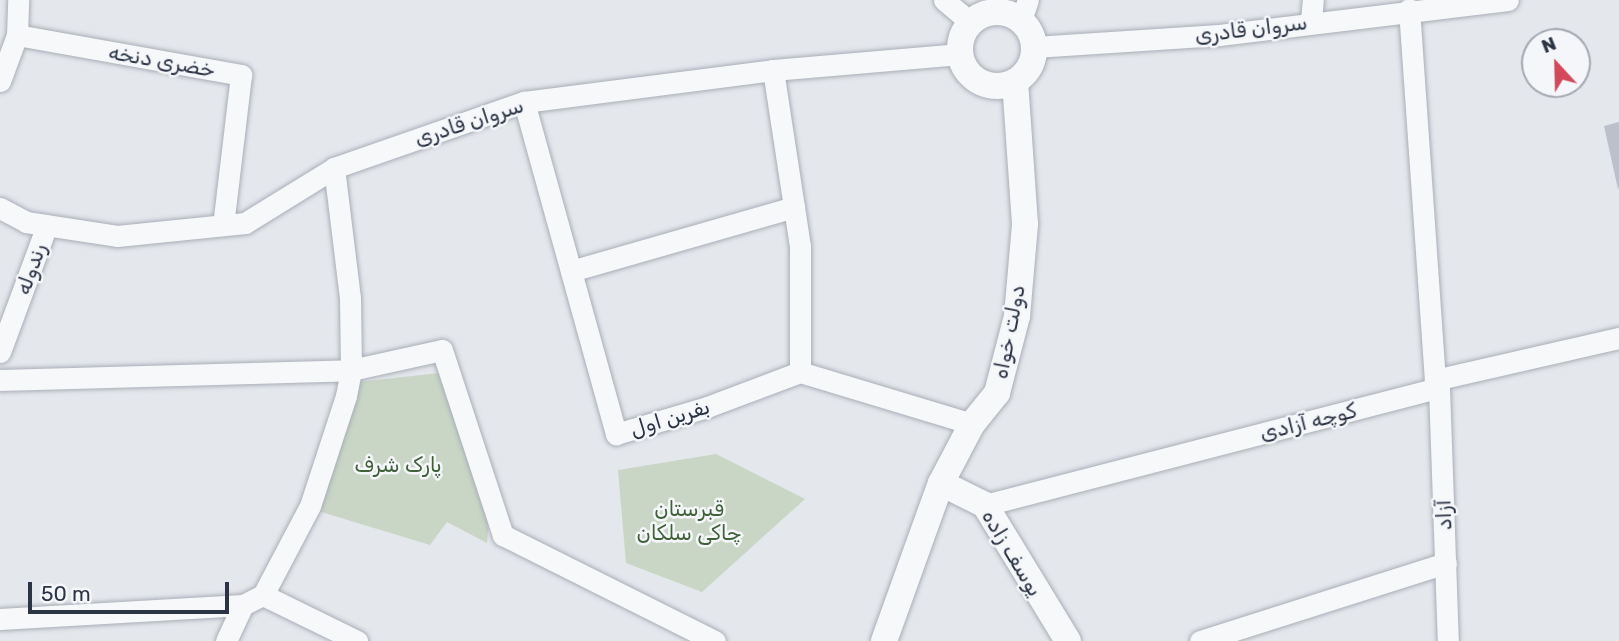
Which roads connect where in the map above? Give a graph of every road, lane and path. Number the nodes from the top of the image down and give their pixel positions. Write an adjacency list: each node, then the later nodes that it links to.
1 (18, 0): 9 (street)
2 (944, 0): 8 (street)
3 (1312, 0): 7 (street)
4 (1508, 0): 5 (street, سروان قادری)
5 (1409, 9): 7 (street, سروان قادری); 27 (street, آزاد)
6 (1024, 10): 8 (street); 10 (street)
7 (1311, 22): 10 (street, سروان قادری)
8 (971, 23): 11 (street)
9 (17, 35): 13 (street); 20 (street, خضری دنخه)
10 (1034, 47): 14 (street)
11 (960, 54): 12 (street, سروان قادری); 14 (street)
12 (773, 70): 15 (street, سروان قادری); 17 (street)
13 (0, 81)
14 (1015, 82): 28 (street, دولت خواه)
15 (524, 102): 16 (street, سروان قادری); 21 (street, بفرین اول)
16 (334, 168): 20 (street, سروان قادری); 24 (street)
17 (794, 207): 21 (street); 25 (street)
18 (0, 208): 19 (street, سروان قادری)
19 (47, 225): 20 (street, سروان قادری); 23 (street, رندوله)
20 (223, 225)
21 (571, 271): 25 (street, بفرین اول)
22 (1619, 338): 27 (street, کوچه آزادی)
23 (0, 352)
24 (351, 370): 26 (street); 32 (street); 37 (street)
25 (800, 372): 28 (street)
26 (0, 380)
27 (1437, 384): 30 (street, کوچه آزادی); 31 (street, آزاد)
28 (972, 424): 29 (street, دولت خواه)
29 (941, 484): 30 (street, یوسف زاده); 38 (street, دولت خواه)
30 (985, 505): 39 (street, یوسف زاده)
31 (1446, 563): 40 (street); 41 (street, آزاد)
32 (263, 595): 33 (street); 36 (street)
33 (243, 604): 34 (street); 35 (street)
34 (0, 619)
35 (226, 641)
36 (357, 641)
37 (715, 641)
38 (884, 641)
39 (1068, 641)
40 (1199, 641)
41 (1448, 641)

